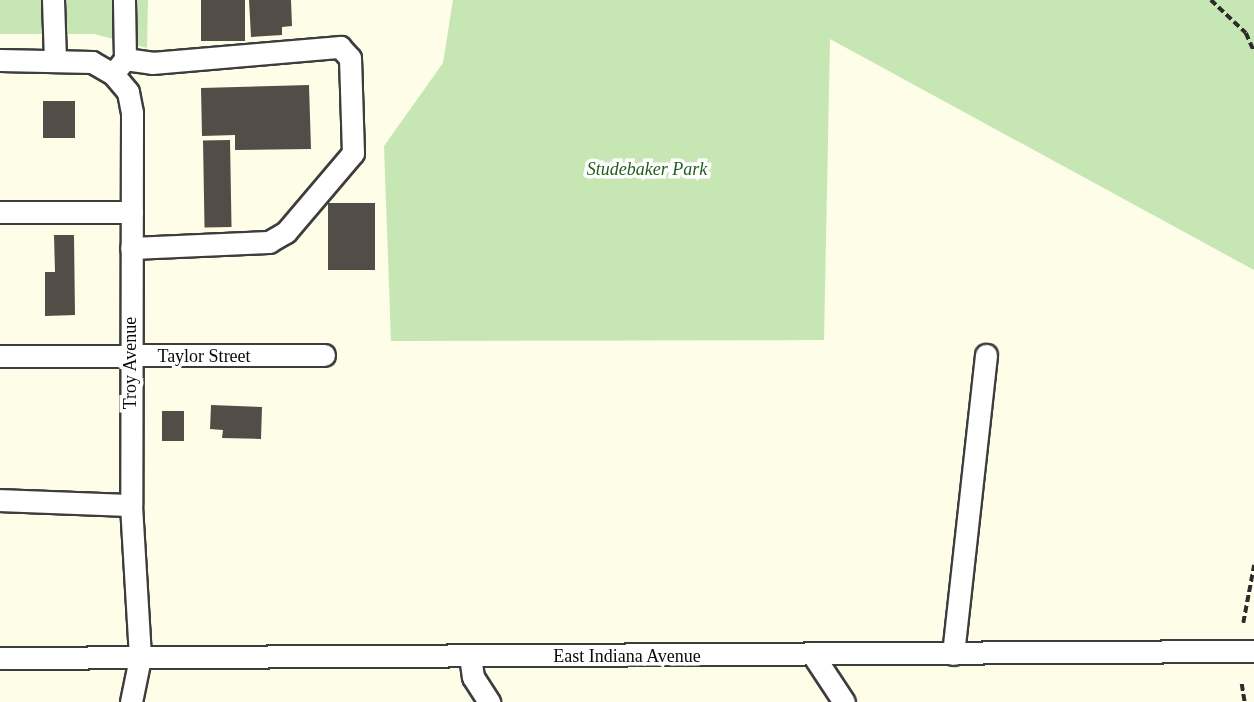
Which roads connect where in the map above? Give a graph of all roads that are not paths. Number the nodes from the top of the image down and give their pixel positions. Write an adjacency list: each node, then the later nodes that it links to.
1 (53, 0): 4 (street)
2 (124, 0): 5 (street)
3 (0, 60): 4 (street)
4 (55, 60): 5 (street)
5 (119, 66): 7 (street, Troy Avenue); 8 (street)
6 (0, 212): 7 (street)
7 (132, 212): 8 (street, Troy Avenue)
8 (131, 248): 12 (street, Troy Avenue)
9 (324, 355): 12 (street, Taylor Street)
10 (986, 355): 16 (street)
11 (0, 356): 12 (street, Taylor Street)
12 (129, 356): 14 (street, Troy Avenue)
13 (0, 500): 14 (street)
14 (131, 505): 20 (street, Troy Avenue)
15 (1253, 651): 16 (street, East Indiana Avenue)
16 (953, 654): 17 (street, East Indiana Avenue)
17 (813, 655): 18 (street, East Indiana Avenue); 23 (street)
18 (470, 656): 20 (street, East Indiana Avenue); 22 (street)
19 (0, 658): 20 (street, East Indiana Avenue)
20 (140, 658): 21 (street, Troy Avenue)
21 (131, 702)
22 (489, 702)
23 (844, 702)

